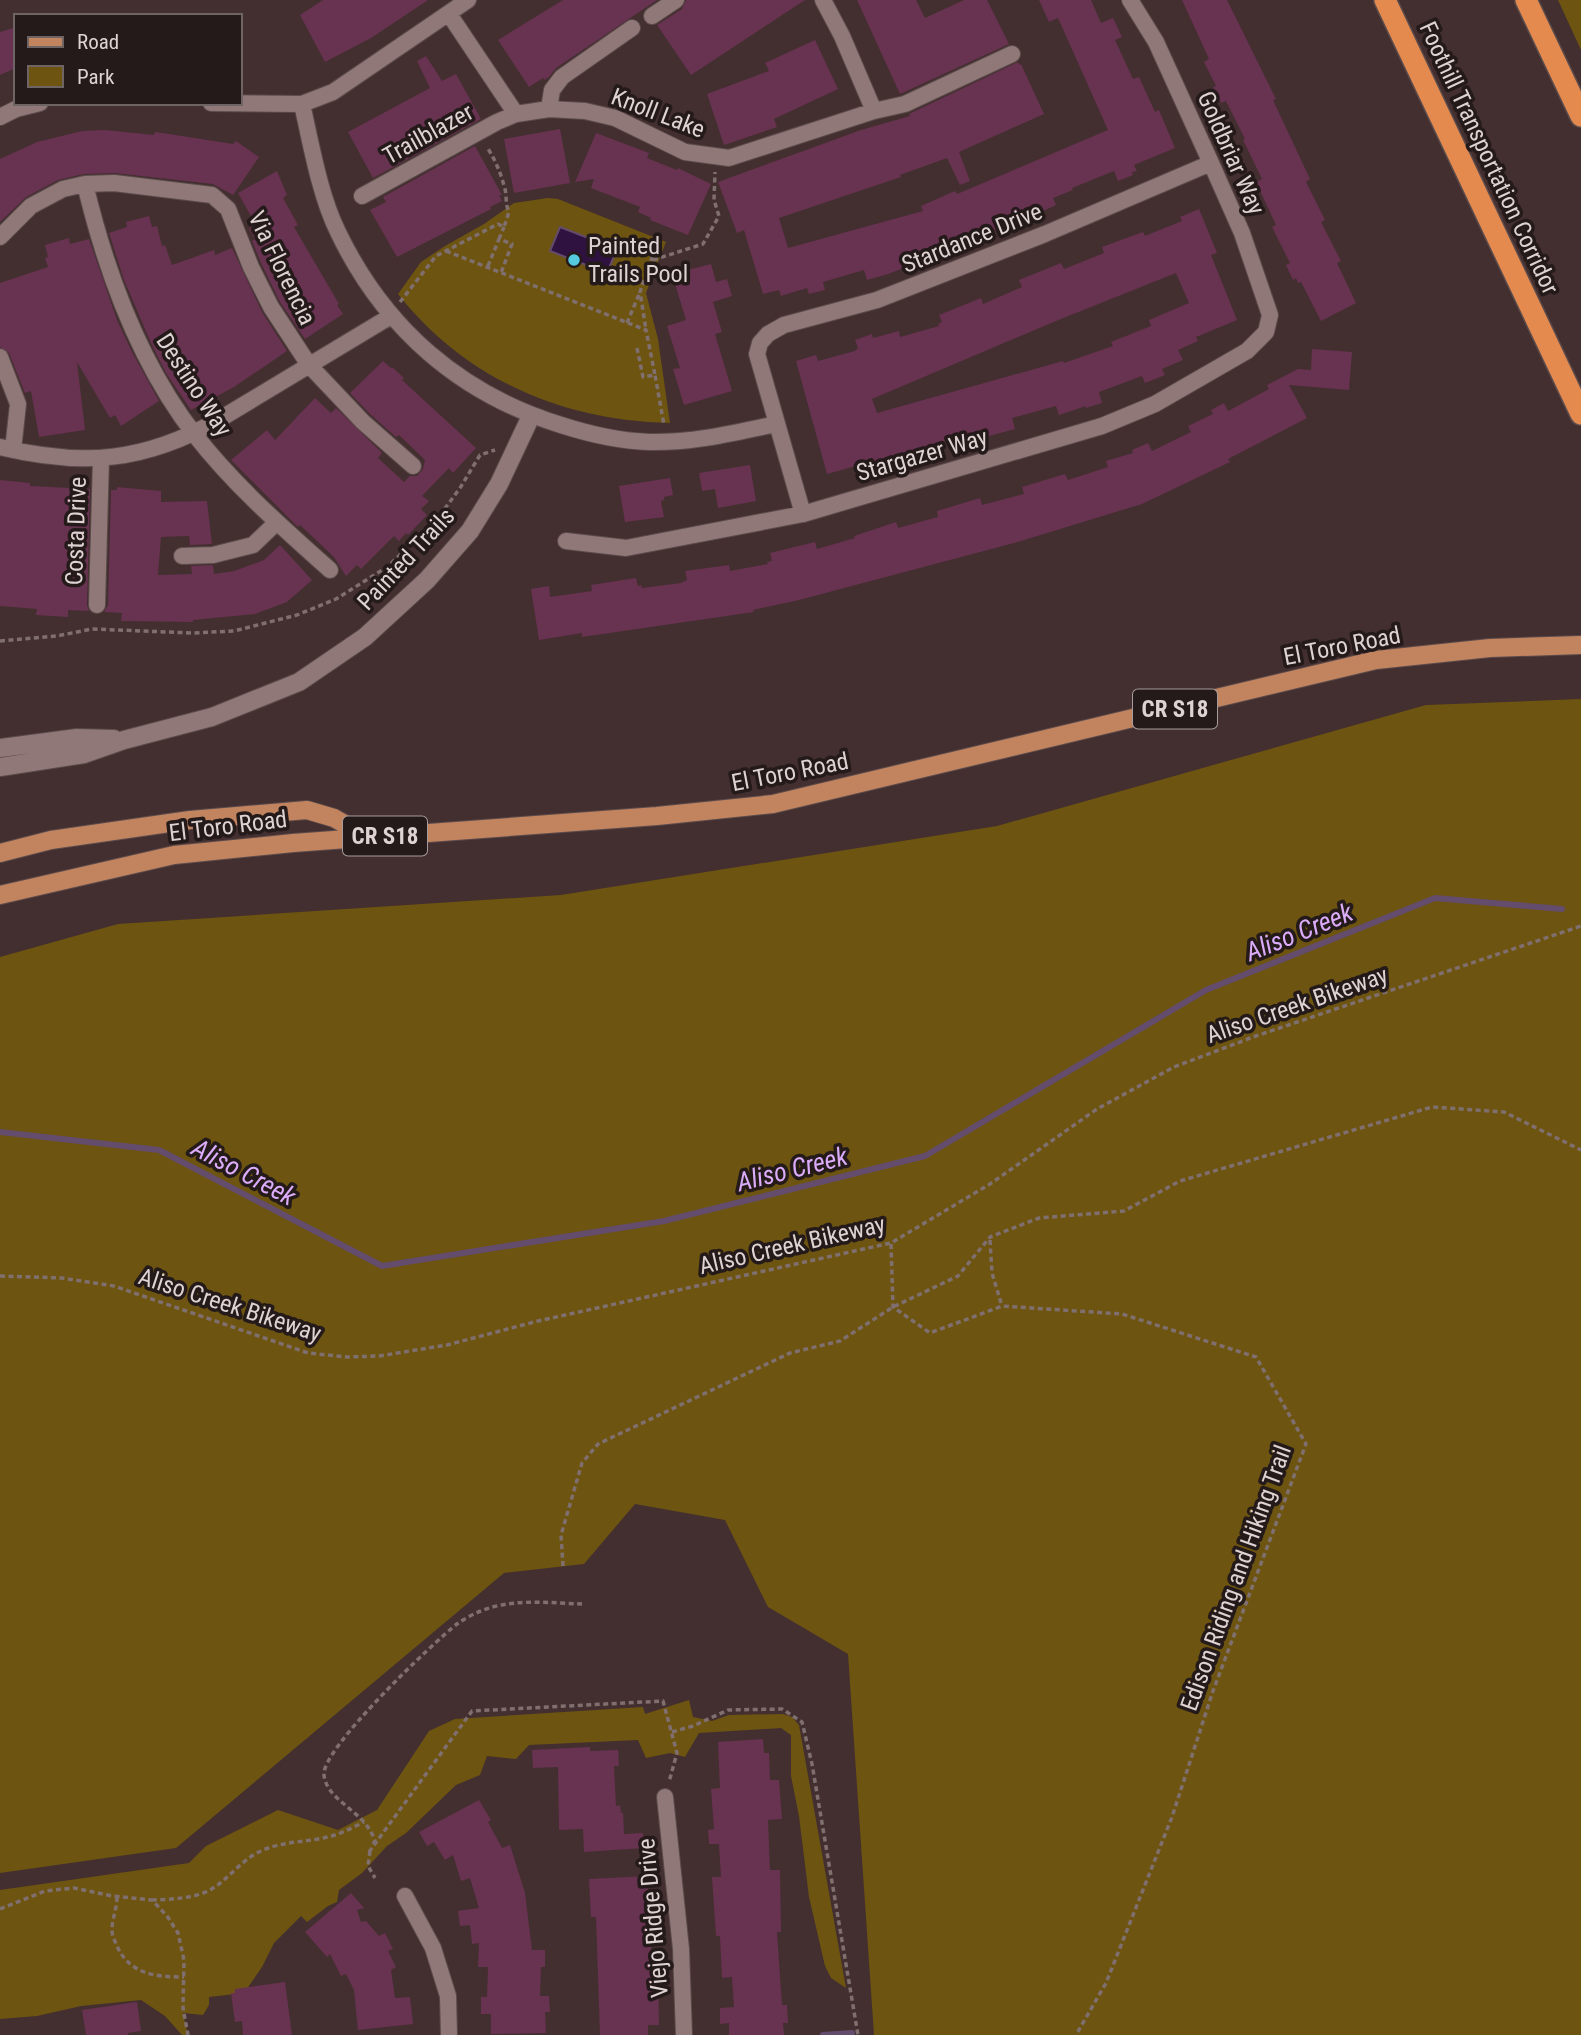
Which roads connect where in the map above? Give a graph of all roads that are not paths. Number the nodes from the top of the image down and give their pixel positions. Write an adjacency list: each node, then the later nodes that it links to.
1 (468, 0): 7 (street)
2 (676, 0): 8 (street)
3 (823, 0): 15 (street)
4 (1130, 0): 19 (street, Goldbriar Way)
5 (1385, 0): 27 (highway, Foothill Transportation Corridor)
6 (1526, 0): 18 (highway)
7 (449, 14): 12 (street); 16 (street)
8 (652, 16)
9 (632, 29): 14 (street)
10 (1012, 54): 15 (street, Knoll Lake)
11 (242, 103): 12 (street)
12 (302, 104): 23 (street)
13 (30, 105): 17 (street)
14 (549, 108): 15 (street, Knoll Lake); 16 (street, Knoll Lake)
15 (874, 111)
16 (516, 114): 21 (street, Trailblazer)
17 (0, 117)
18 (1581, 117)
19 (1212, 163): 24 (street, Goldbriar Way); 29 (street, Stardance Drive)
20 (85, 184): 22 (street, Via Florencia); 26 (street, Via Florencia); 30 (street, Destino Way)
21 (362, 196)
22 (0, 237)
23 (391, 315): 26 (street); 28 (street)
24 (1266, 332): 34 (street, Stargazer Way)
25 (0, 357): 31 (street)
26 (309, 365): 30 (street); 33 (street, Via Florencia)
27 (1581, 414)
28 (531, 416): 29 (street); 41 (street, Painted Trails)
29 (776, 424): 34 (street)
30 (194, 434): 32 (street); 35 (street, Destino Way)
31 (7, 449): 32 (street)
32 (101, 458): 39 (street, Costa Drive)
33 (414, 466)
34 (803, 513): 36 (street, Stargazer Way)
35 (277, 522): 37 (street); 38 (street, Destino Way)
36 (566, 541)
37 (182, 556)
38 (330, 570)
39 (97, 606)
40 (1581, 645): 44 (main road, El Toro Road / CR S18)
41 (124, 740): 42 (street, Painted Trails); 43 (street, Painted Trails)
42 (0, 748)
43 (0, 767)
44 (367, 837): 45 (main road); 46 (main road, El Toro Road / CR S18)
45 (0, 853)
46 (0, 895)
47 (665, 1797): 50 (street, Viejo Ridge Drive)
48 (405, 1896): 49 (street)
49 (449, 2035)
50 (684, 2035)

